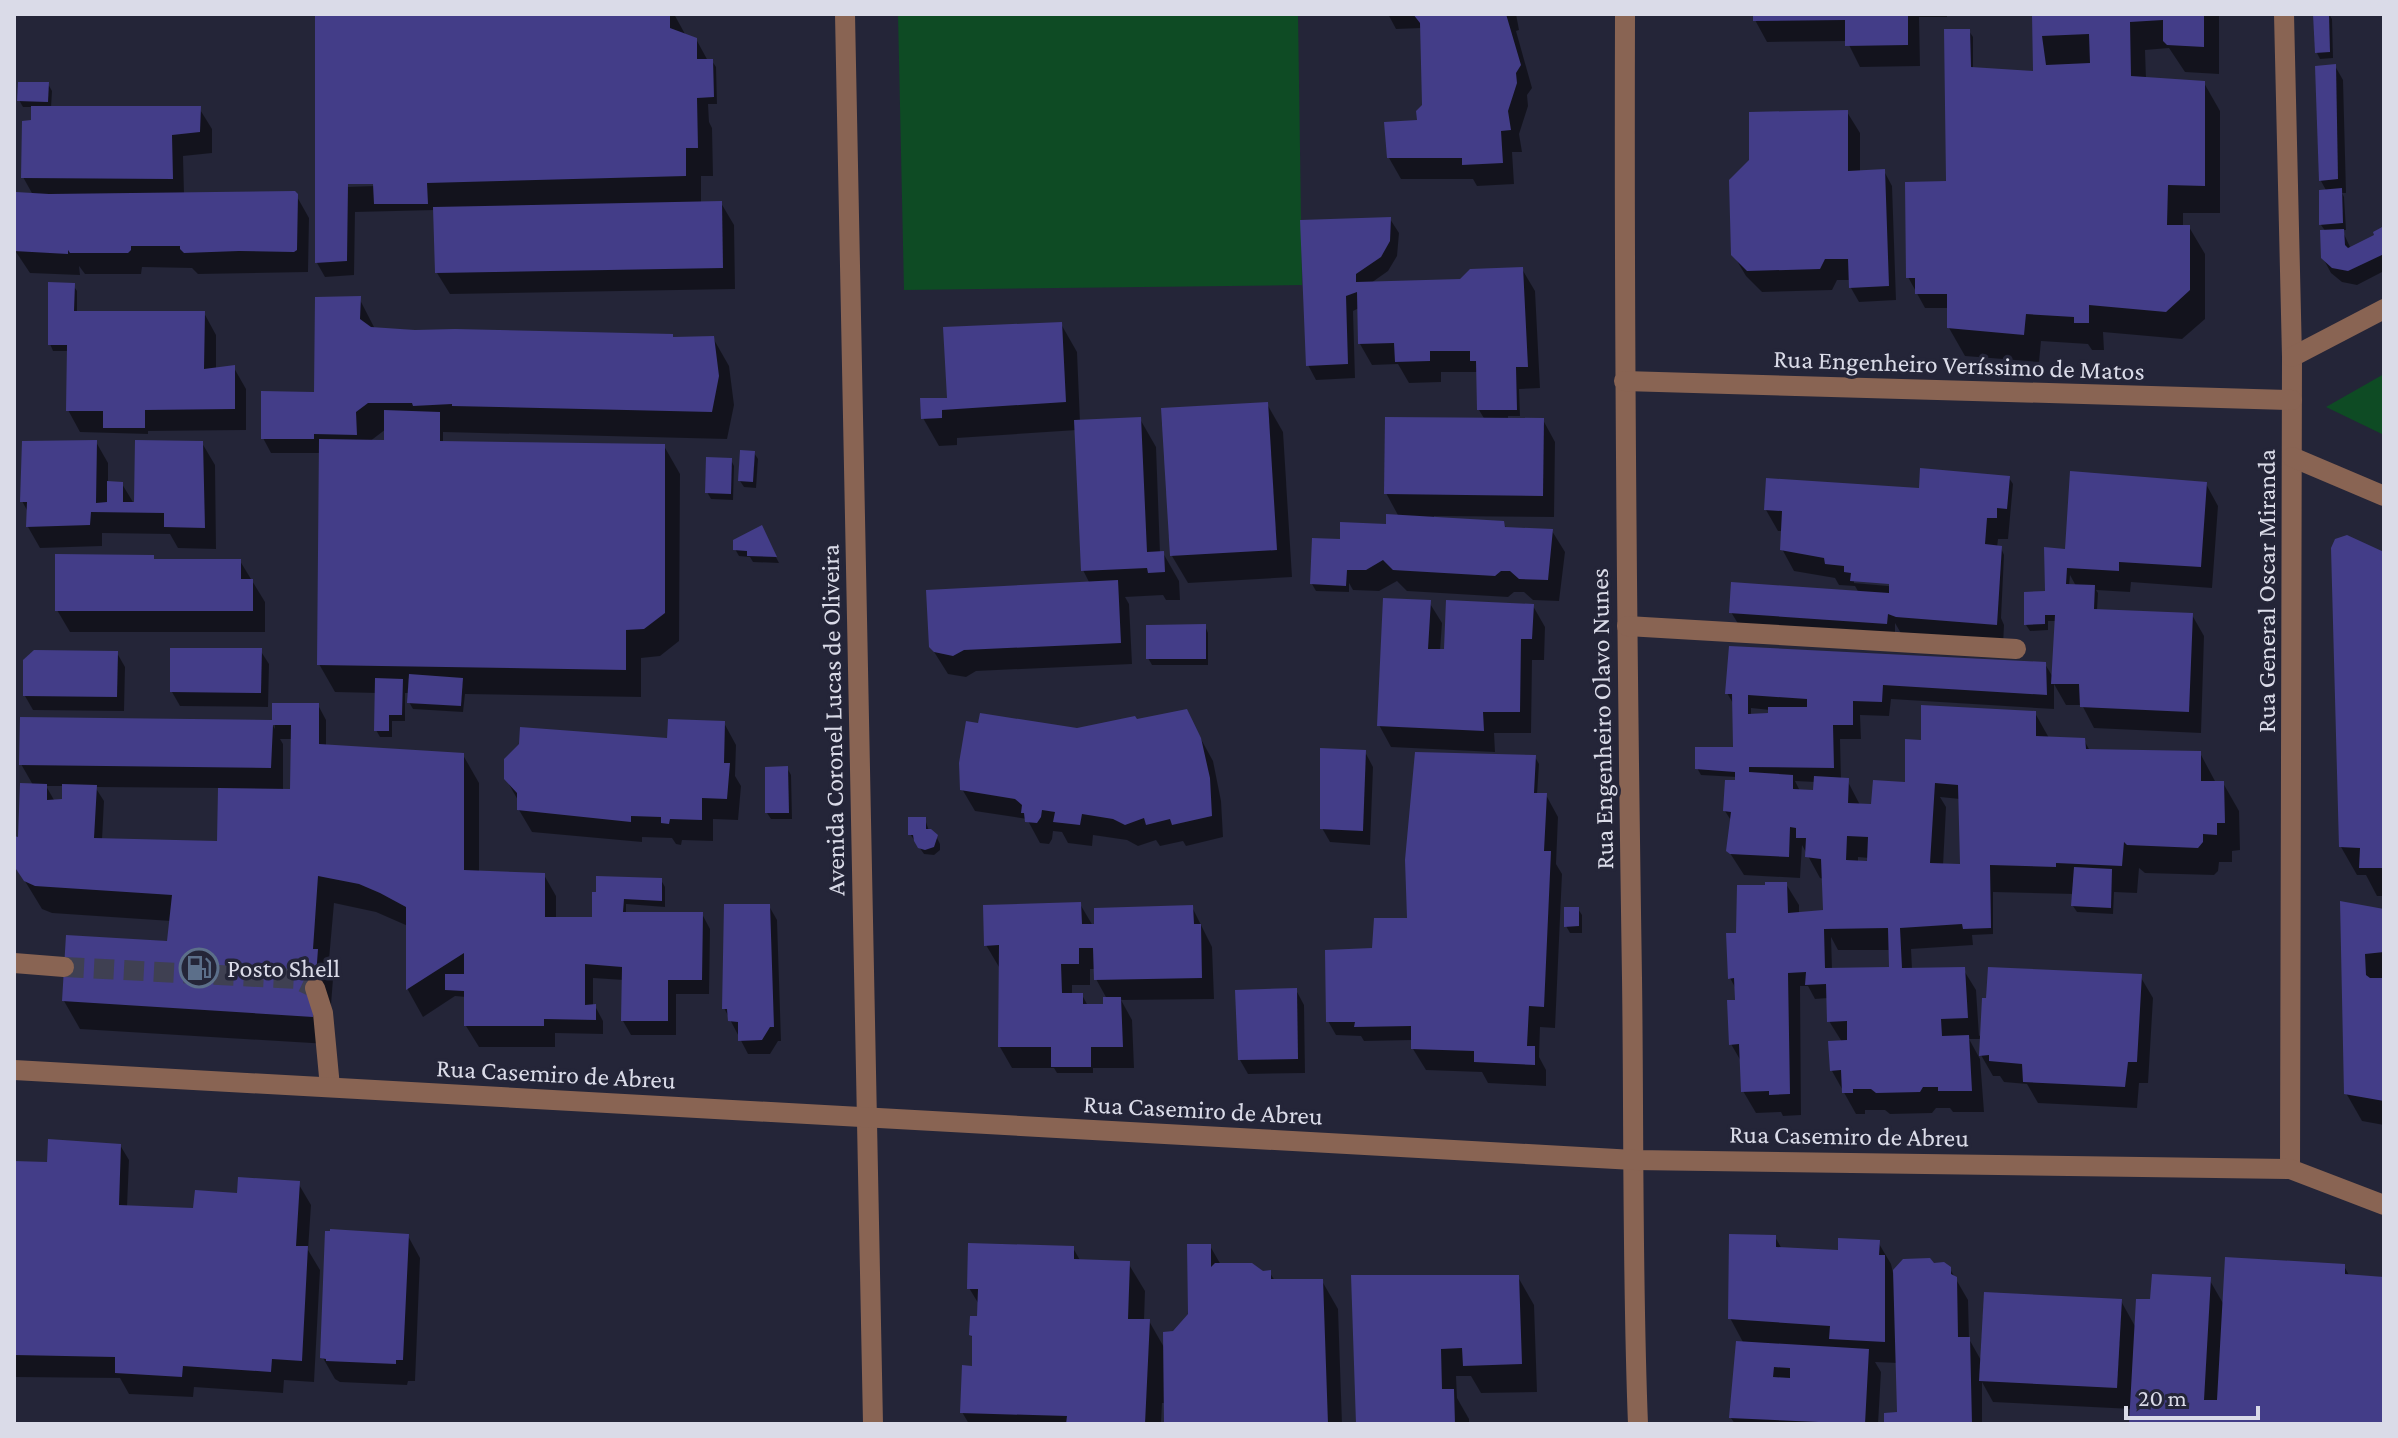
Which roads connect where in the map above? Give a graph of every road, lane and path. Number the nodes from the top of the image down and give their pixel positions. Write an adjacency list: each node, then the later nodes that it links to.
1 (845, 14): 17 (street, Avenida Coronel Lucas de Oliveira)
2 (1625, 14): 6 (street, Rua Engenheiro Olavo Nunes)
3 (2284, 14): 5 (street, Rua General Oscar Miranda)
4 (2384, 309): 5 (street)
5 (2292, 357): 7 (street, Rua General Oscar Miranda)
6 (1624, 381): 7 (street, Rua Engenheiro Veríssimo de Matos); 10 (street, Rua Engenheiro Olavo Nunes)
7 (2292, 400): 8 (street, Rua General Oscar Miranda)
8 (2292, 457): 9 (street); 19 (street, Rua General Oscar Miranda)
9 (2384, 496)
10 (1627, 626): 11 (street); 18 (street, Rua Engenheiro Olavo Nunes)
11 (2016, 649)
12 (14, 963): 13 (street)
13 (64, 967)
14 (315, 988): 16 (street)
15 (14, 1070): 16 (street, Rua Casemiro de Abreu)
16 (330, 1087): 17 (street, Rua Casemiro de Abreu)
17 (867, 1117): 18 (street, Rua Casemiro de Abreu); 21 (street, Avenida Coronel Lucas de Oliveira)
18 (1634, 1160): 19 (street, Rua Casemiro de Abreu); 22 (street, Rua Engenheiro Olavo Nunes)
19 (2290, 1169): 20 (street, Rua Casemiro de Abreu)
20 (2384, 1205)
21 (873, 1424)
22 (1638, 1424)

